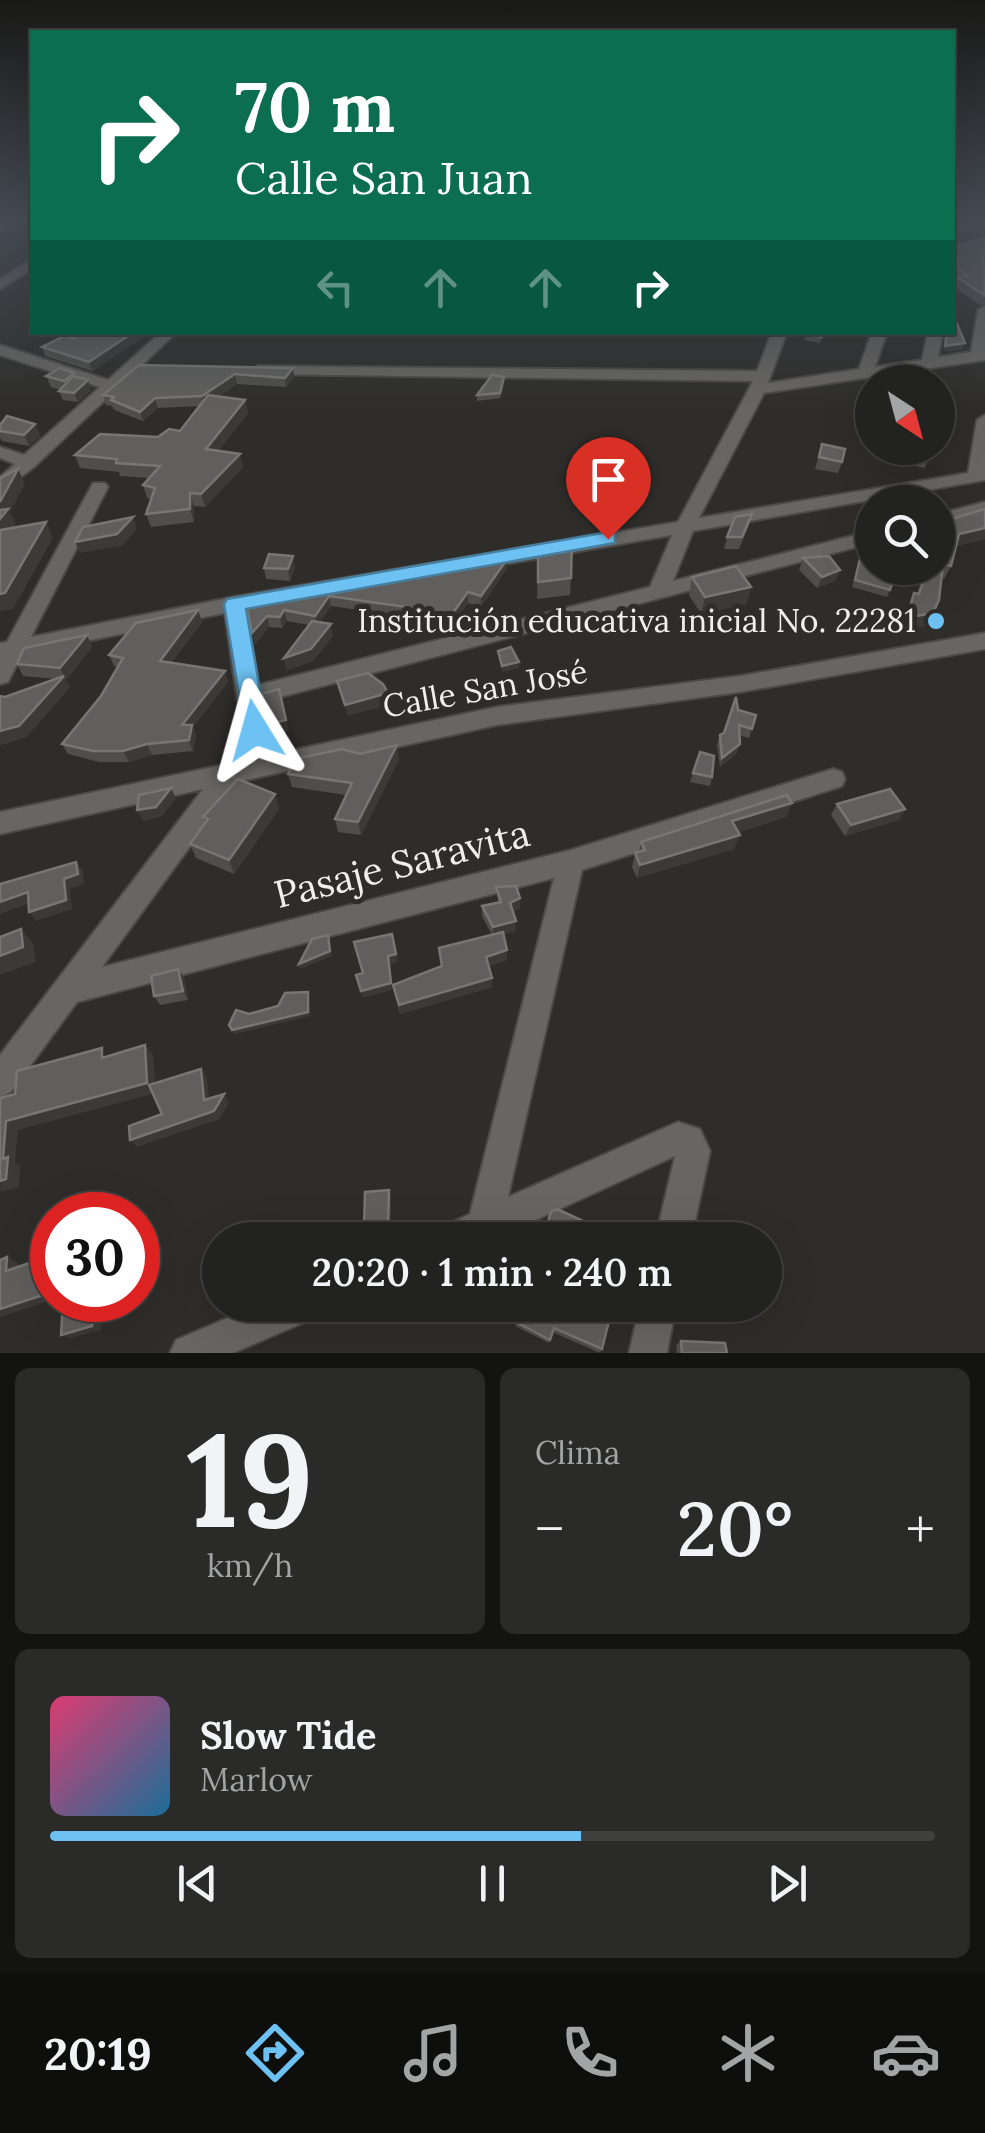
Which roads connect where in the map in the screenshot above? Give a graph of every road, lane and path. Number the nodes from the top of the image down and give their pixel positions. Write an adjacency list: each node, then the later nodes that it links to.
1 (985, 310): 7 (street)
2 (167, 335): 10 (street)
3 (779, 335): 14 (street)
4 (879, 335): 8 (street)
5 (935, 335): 9 (street)
6 (0, 350): 15 (street)
7 (981, 356): 9 (street)
8 (868, 365)
9 (928, 365)
10 (133, 366): 11 (street); 15 (street)
11 (152, 367)
12 (251, 368): 14 (street)
13 (855, 375): 14 (street)
14 (759, 382): 24 (street)
15 (112, 386): 18 (street)
16 (985, 420): 19 (street)
17 (0, 452): 18 (street)
18 (28, 463): 20 (street)
19 (980, 476): 24 (street)
20 (0, 487)
21 (99, 487): 29 (street)
22 (985, 508): 23 (street)
23 (955, 516)
24 (686, 526): 26 (street); 27 (street)
25 (855, 541): 26 (street)
26 (658, 592): 31 (street)
27 (234, 604): 29 (street); 31 (street)
28 (985, 641): 32 (street, Calle San José)
29 (8, 649): 30 (street)
30 (0, 676)
31 (250, 696): 32 (street)
32 (260, 764): 33 (street, Calle San José)
33 (230, 773): 35 (street, Calle San José); 37 (street)
34 (833, 779): 36 (street)
35 (0, 823)
36 (571, 862): 37 (street, Pasaje Saravita); 39 (street, Pasaje Saravita)
37 (64, 992): 38 (street)
38 (0, 1081)
39 (485, 1222)
40 (493, 1222): 41 (street)
41 (677, 1222)
42 (261, 1322): 44 (street)
43 (654, 1322): 45 (street)
44 (189, 1353)
45 (648, 1353)

